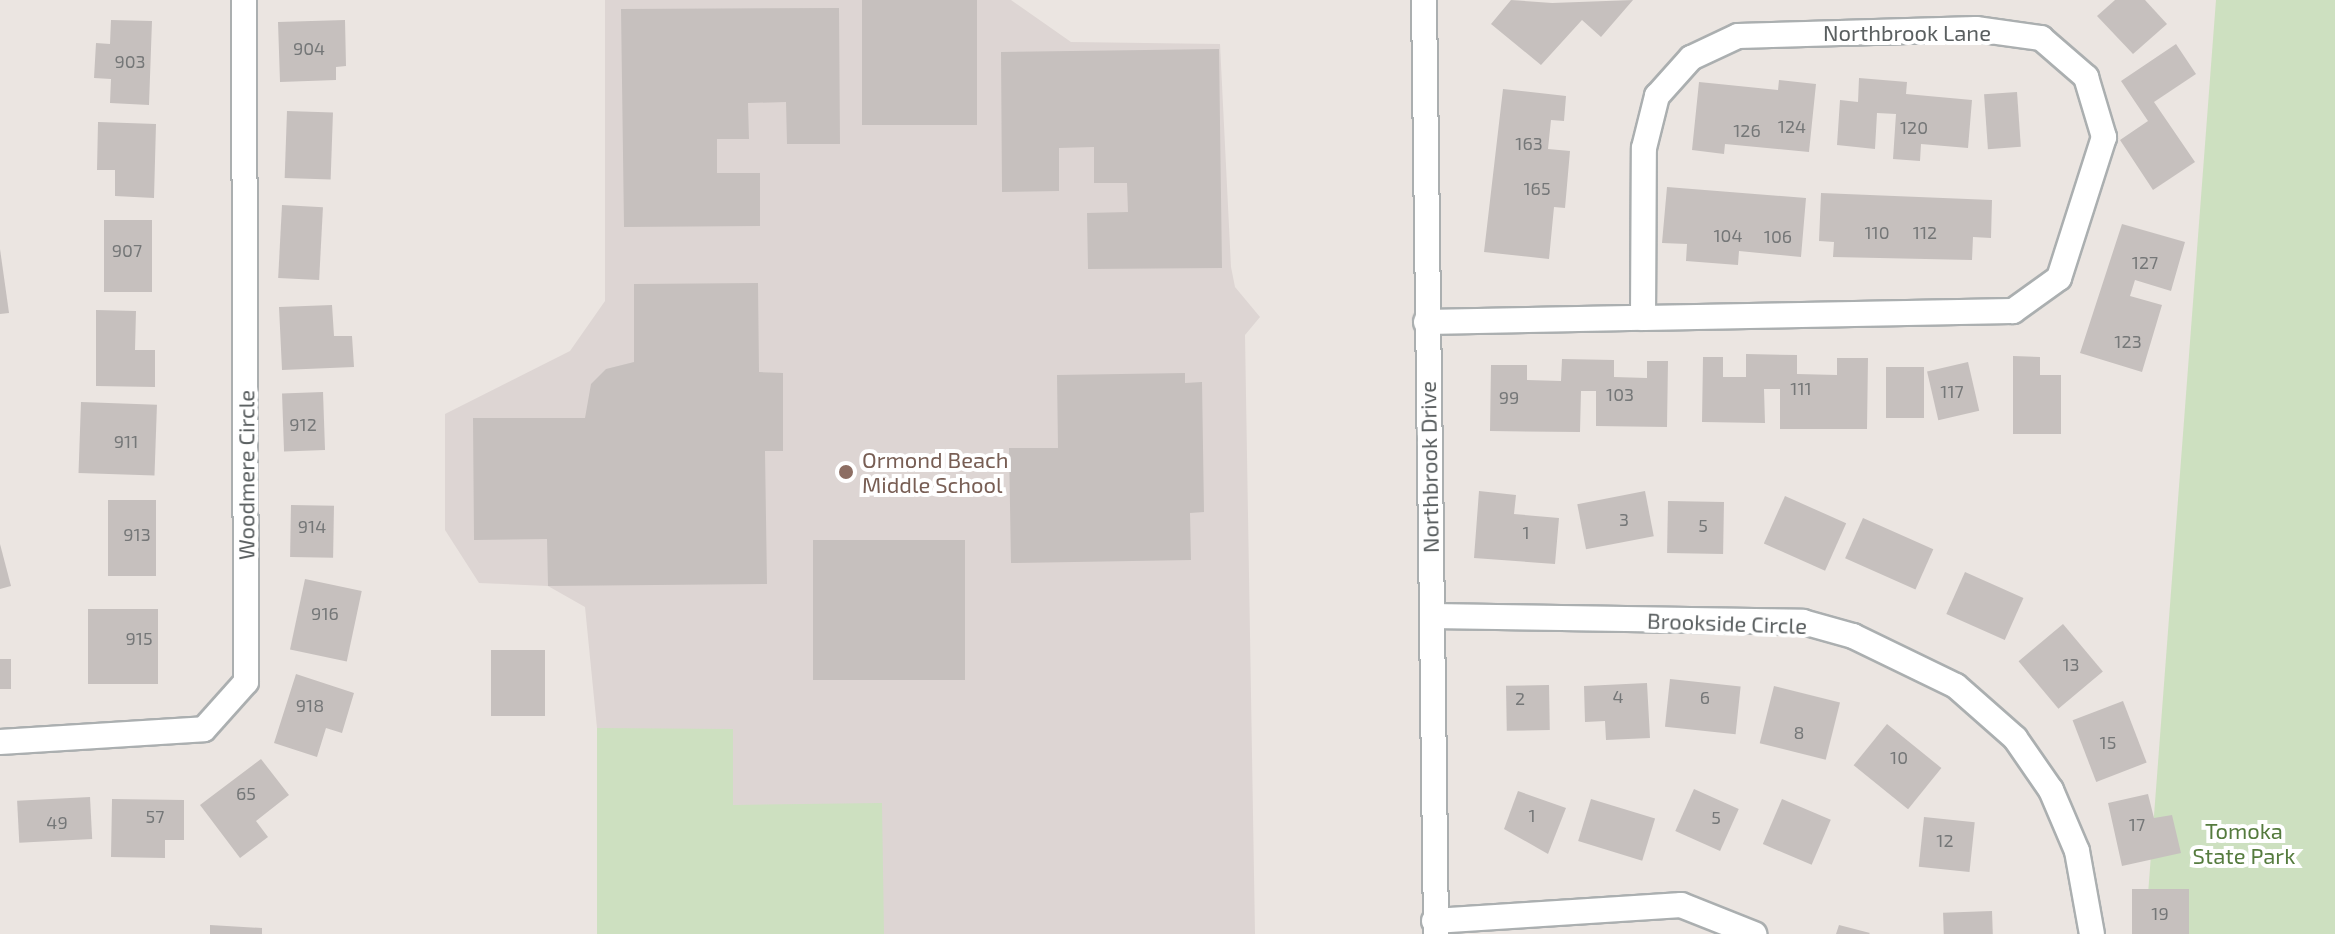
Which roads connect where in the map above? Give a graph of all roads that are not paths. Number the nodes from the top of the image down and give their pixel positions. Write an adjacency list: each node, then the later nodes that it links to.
1 (244, 0): 6 (street, Woodmere Circle)
2 (1424, 0): 4 (street, Northbrook Drive)
3 (1643, 318): 3 (street, Northbrook Lane); 4 (street, Northbrook Lane)
4 (1426, 322): 5 (street, Northbrook Drive)
5 (1432, 616): 7 (street, Northbrook Drive); 9 (street, Brookside Circle)
6 (0, 742)
7 (1435, 928): 8 (street)
8 (1754, 934)
9 (2092, 934)

